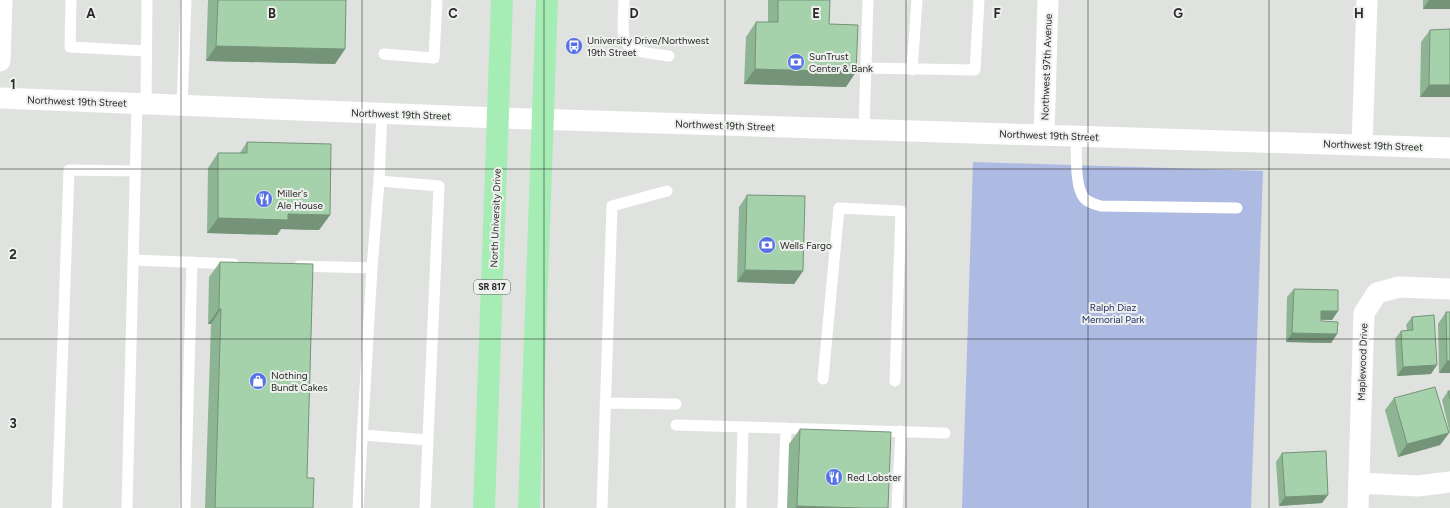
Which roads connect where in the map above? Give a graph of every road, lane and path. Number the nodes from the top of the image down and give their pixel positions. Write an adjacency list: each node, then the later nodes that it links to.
1 (71, 0): 14 (lane)
2 (147, 0): 14 (lane)
3 (186, 0): 22 (lane)
4 (437, 0): 15 (lane)
5 (502, 0): 24 (main road, North University Drive / SR 817)
6 (547, 0): 25 (main road)
7 (624, 0): 16 (lane)
8 (868, 0): 18 (lane)
9 (917, 0): 19 (lane)
10 (979, 0): 19 (lane)
11 (1048, 0): 27 (street, Northwest 97th Avenue)
12 (1367, 0): 29 (street)
13 (1, 8): 17 (street)
14 (146, 51): 21 (lane)
15 (384, 54)
16 (669, 56)
17 (0, 61)
18 (866, 68): 19 (lane); 26 (lane)
19 (912, 70)
20 (0, 98): 21 (street, Northwest 19th Street)
21 (142, 104): 22 (street, Northwest 19th Street); 31 (lane)
22 (182, 106): 23 (street, Northwest 19th Street)
23 (382, 113): 24 (street, Northwest 19th Street); 32 (lane)
24 (499, 118): 25 (street, Northwest 19th Street); 59 (main road, North University Drive / SR 817)
25 (544, 119): 26 (street, Northwest 19th Street); 60 (main road)
26 (864, 129): 27 (street, Northwest 19th Street)
27 (1044, 135): 28 (street, Northwest 19th Street)
28 (1076, 135): 29 (street, Northwest 19th Street); 34 (lane)
29 (1362, 145): 30 (street, Northwest 19th Street)
30 (1450, 148)
31 (135, 171): 35 (lane); 54 (lane)
32 (380, 181): 39 (lane); 51 (lane)
33 (667, 191): 43 (lane)
34 (1237, 208)
35 (133, 260): 36 (lane); 55 (lane)
36 (192, 262): 37 (lane); 56 (lane)
37 (246, 264)
38 (285, 265): 39 (lane)
39 (372, 268): 50 (lane)
40 (1450, 289): 53 (street, Maplewood Drive)
41 (823, 379): 42 (lane)
42 (895, 381)
43 (605, 402): 44 (lane); 61 (lane)
44 (676, 404)
45 (676, 425): 46 (lane)
46 (743, 427): 47 (lane); 62 (lane)
47 (786, 428): 48 (lane); 63 (lane)
48 (901, 431): 49 (lane); 64 (lane)
49 (945, 433)
50 (362, 435): 51 (lane); 57 (lane)
51 (428, 440): 58 (lane)
52 (1450, 482): 53 (street)
53 (1359, 484): 65 (street, Maplewood Drive)
54 (56, 508)
55 (127, 508)
56 (186, 508)
57 (358, 508)
58 (425, 508)
59 (484, 508)
60 (529, 508)
61 (602, 508)
62 (741, 508)
63 (783, 508)
64 (897, 508)
65 (1358, 508)

